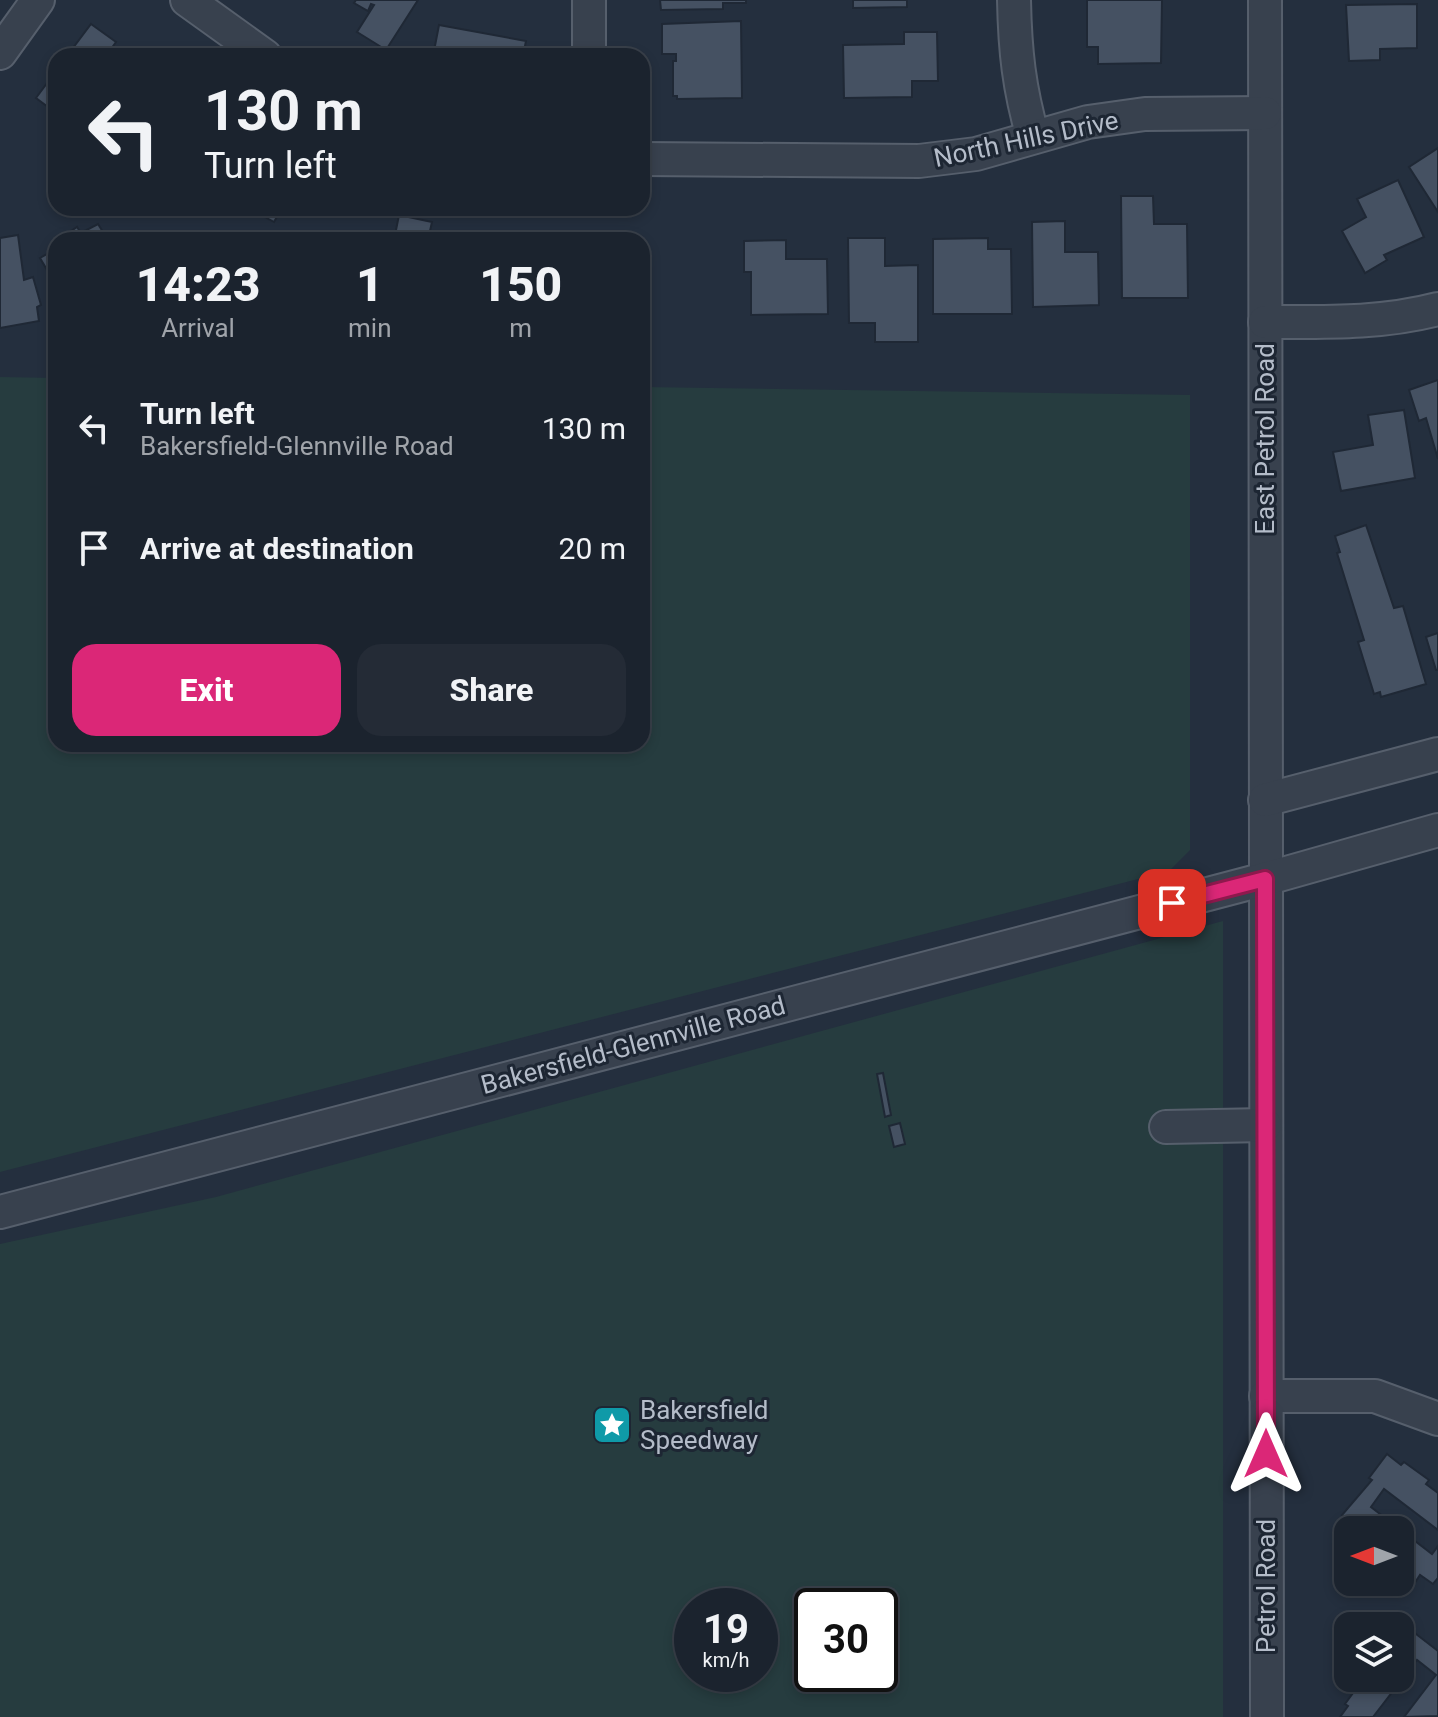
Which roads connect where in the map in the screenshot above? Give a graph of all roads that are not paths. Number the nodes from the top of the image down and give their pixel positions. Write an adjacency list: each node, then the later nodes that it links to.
1 (38, 0): 8 (street)
2 (187, 0): 6 (street)
3 (589, 0): 7 (street)
4 (1014, 0): 10 (street)
5 (1265, 0): 9 (street, East Petrol Road)
6 (254, 48)
7 (589, 48)
8 (0, 53)
9 (1265, 113): 10 (street, North Hills Drive); 13 (street, East Petrol Road)
10 (1033, 137): 11 (street, North Hills Drive)
11 (650, 159)
12 (1438, 309): 13 (street)
13 (1265, 322): 15 (street, East Petrol Road)
14 (1438, 754): 15 (street)
15 (1265, 800): 17 (street, East Petrol Road)
16 (1438, 830): 17 (street, Bakersfield-Glennville Road)
17 (1265, 879): 18 (street, Petrol Road); 20 (street, Bakersfield-Glennville Road)
18 (1265, 1125): 19 (street); 21 (street, Petrol Road)
19 (1166, 1127)
20 (0, 1212)
21 (1266, 1396): 22 (street); 23 (street, Petrol Road)
22 (1438, 1419)
23 (1267, 1717)

